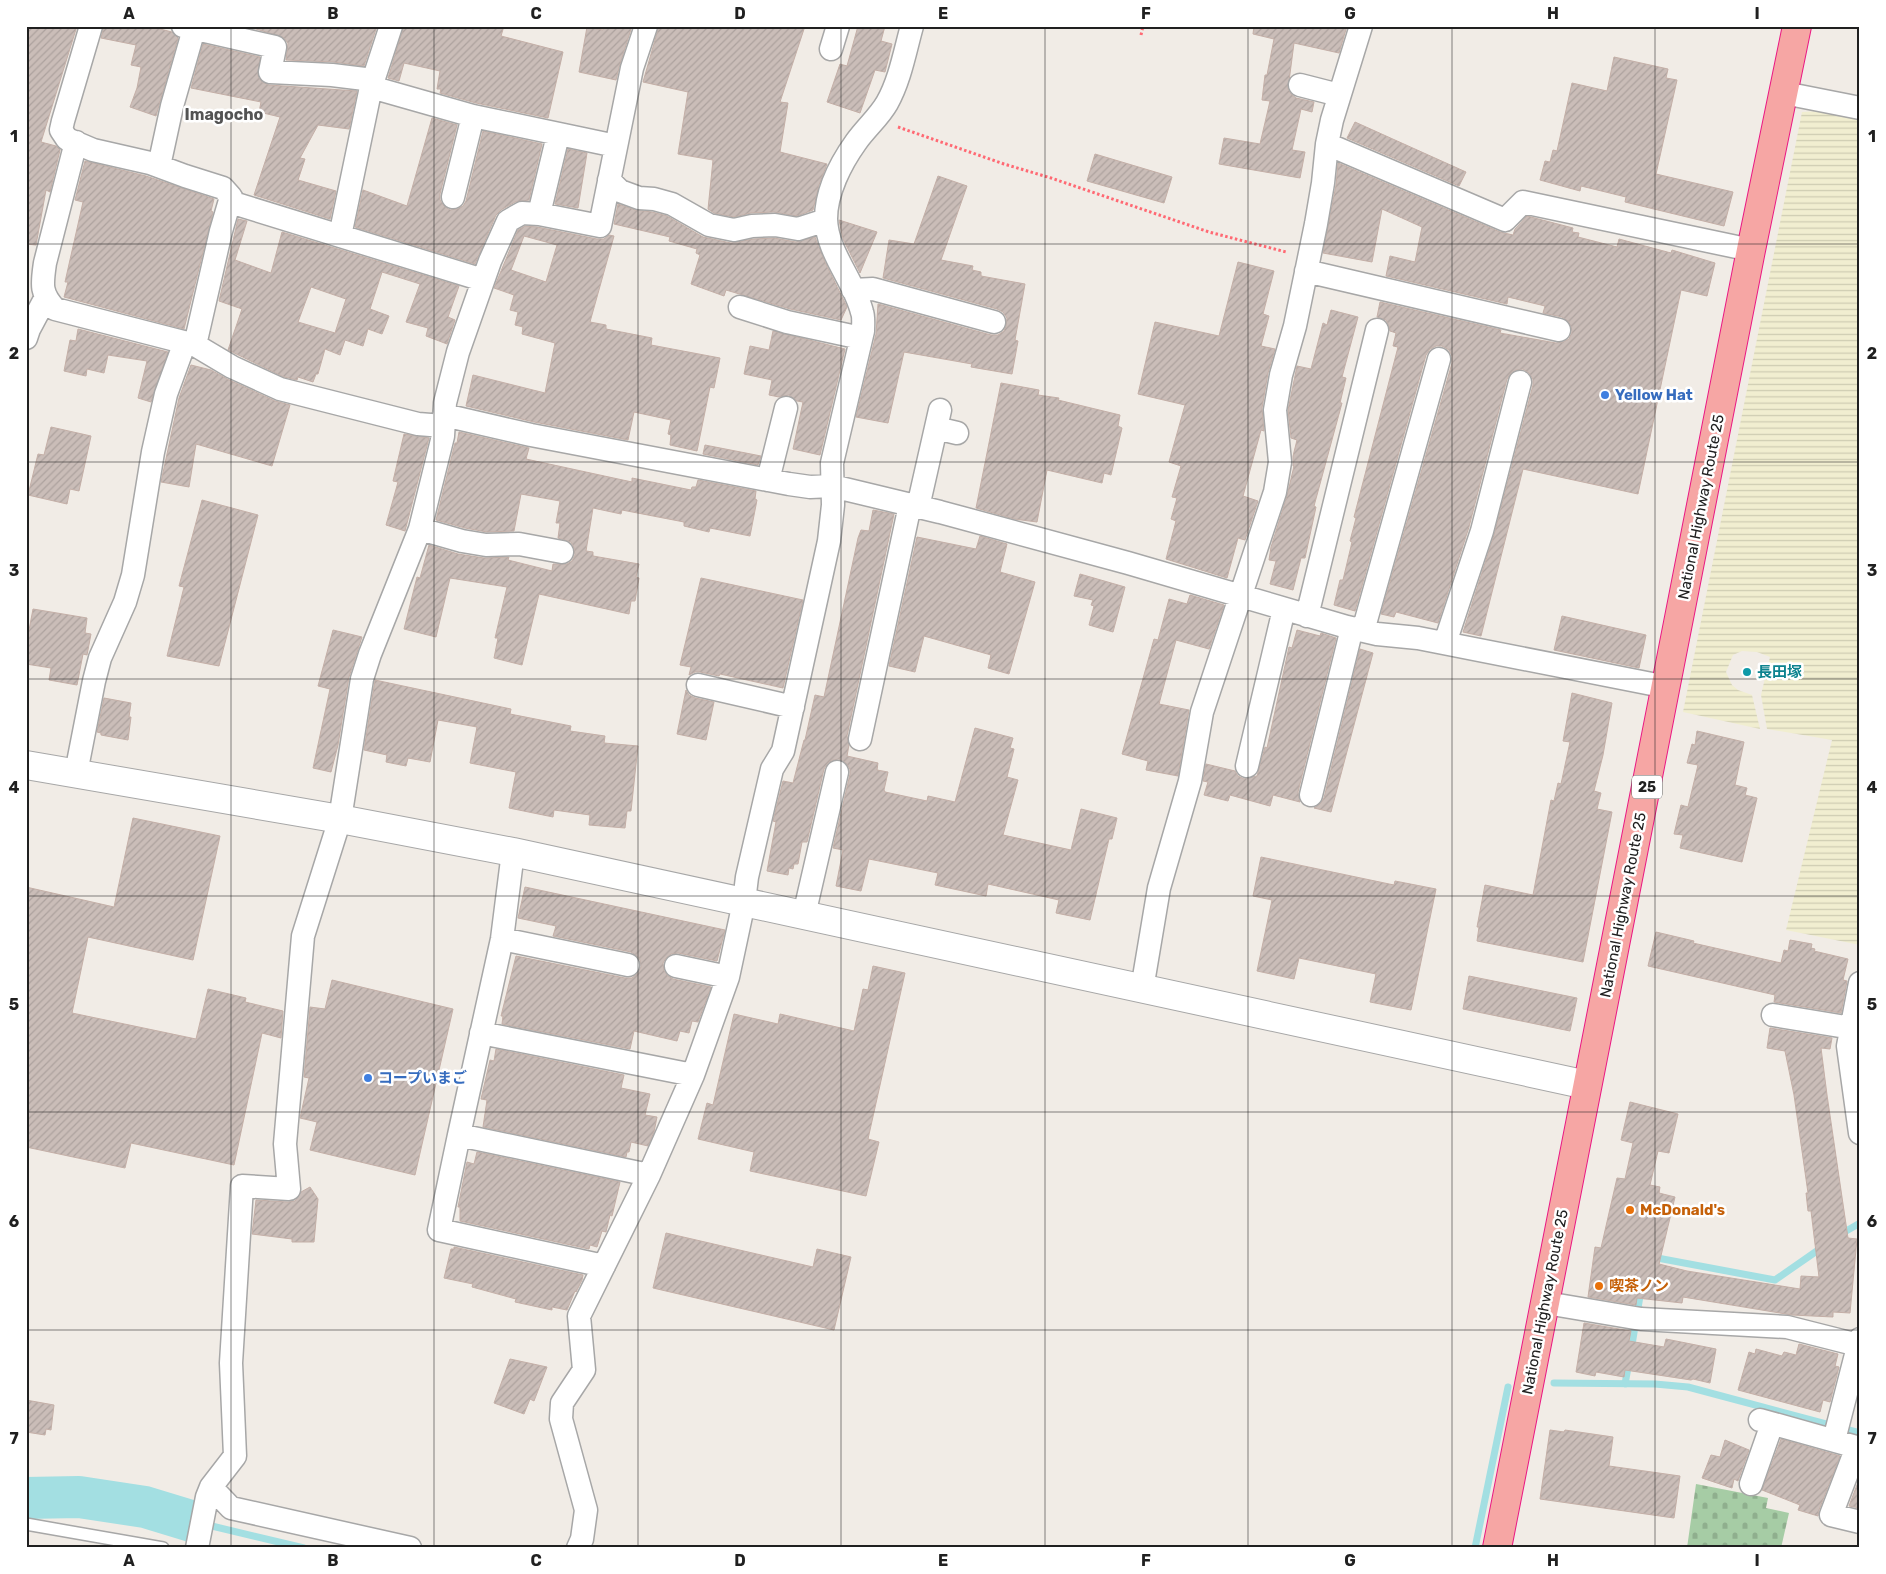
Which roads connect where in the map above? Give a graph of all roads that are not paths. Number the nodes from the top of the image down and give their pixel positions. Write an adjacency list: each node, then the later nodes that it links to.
1 (91, 26): 17 (street)
2 (391, 26): 10 (street)
3 (646, 26): 19 (street)
4 (838, 26): 9 (street)
5 (912, 26): 25 (street)
6 (1361, 26): 13 (street)
7 (1797, 26): 12 (highway, National Highway Route 25 / 25)
8 (189, 27): 10 (street); 20 (street)
9 (831, 49)
10 (372, 83): 15 (street); 26 (street)
11 (1300, 85): 13 (street)
12 (1784, 93): 14 (street); 27 (highway, National Highway Route 25 / 25)
13 (1340, 95): 18 (street)
14 (1860, 108)
15 (474, 116): 16 (street); 22 (street)
16 (558, 135): 19 (street); 24 (street)
17 (76, 142): 20 (street); 29 (street)
18 (1327, 144): 27 (street); 28 (street)
19 (616, 146): 21 (street)
20 (159, 166): 23 (street)
21 (609, 180): 24 (street); 25 (street)
22 (454, 197)
23 (230, 202): 26 (street); 39 (street)
24 (539, 214): 30 (street)
25 (826, 220): 31 (street)
26 (340, 236): 30 (street)
27 (1751, 250): 56 (highway, National Highway Route 25 / 25)
28 (1308, 264): 36 (street); 50 (street)
29 (35, 273): 32 (street)
30 (483, 280): 43 (street)
31 (853, 290): 34 (street); 38 (street)
32 (45, 299): 37 (street); 39 (street)
33 (740, 308): 38 (street)
34 (994, 322)
35 (1377, 330): 52 (street)
36 (1559, 330)
37 (26, 338)
38 (861, 338): 46 (street)
39 (190, 343): 43 (street); 62 (street)
40 (1439, 359): 53 (street)
41 (1520, 382): 54 (street)
42 (786, 408): 45 (street)
43 (444, 420): 45 (street); 48 (street)
44 (958, 433): 47 (street)
45 (768, 480): 46 (street)
46 (832, 486): 47 (street); 57 (street)
47 (914, 506): 50 (street); 58 (street)
48 (420, 529): 49 (street); 64 (street)
49 (546, 555)
50 (1240, 596): 51 (street); 72 (street)
51 (1284, 609): 52 (street); 60 (street)
52 (1307, 616): 53 (street)
53 (1358, 629): 54 (street); 63 (street)
54 (1445, 643): 56 (street)
55 (698, 685): 57 (street)
56 (1667, 687): 78 (highway, National Highway Route 25 / 25)
57 (793, 707): 66 (street)
58 (860, 739)
59 (26, 765): 62 (street)
60 (1247, 766)
61 (837, 772): 67 (street)
62 (76, 773): 64 (street)
63 (1311, 794)
64 (340, 819): 65 (street); 88 (street)
65 (513, 852): 66 (street); 68 (street)
66 (744, 902): 67 (street); 71 (street)
67 (804, 915): 72 (street)
68 (502, 939): 69 (street); 76 (street)
69 (628, 965)
70 (676, 966): 71 (street)
71 (728, 977): 77 (street)
72 (1142, 989): 78 (street)
73 (1858, 997): 75 (street)
74 (1773, 1015): 75 (street)
75 (1852, 1028): 79 (street)
76 (481, 1033): 77 (street); 80 (street)
77 (693, 1074): 81 (street)
78 (1587, 1086): 83 (highway, National Highway Route 25 / 25)
79 (1860, 1133)
80 (459, 1135): 81 (street); 82 (street)
81 (649, 1175): 82 (street)
82 (604, 1266): 94 (street)
83 (1546, 1303): 84 (street); 95 (highway, National Highway Route 25 / 25)
84 (1859, 1342): 85 (street)
85 (1837, 1430): 86 (street); 87 (street)
86 (1858, 1447): 89 (street)
87 (1751, 1484)
88 (209, 1492): 91 (street); 93 (street)
89 (1860, 1522)
90 (26, 1524): 92 (lane)
91 (197, 1546)
92 (163, 1548)
93 (410, 1548)
94 (578, 1548)
95 (1497, 1548)

